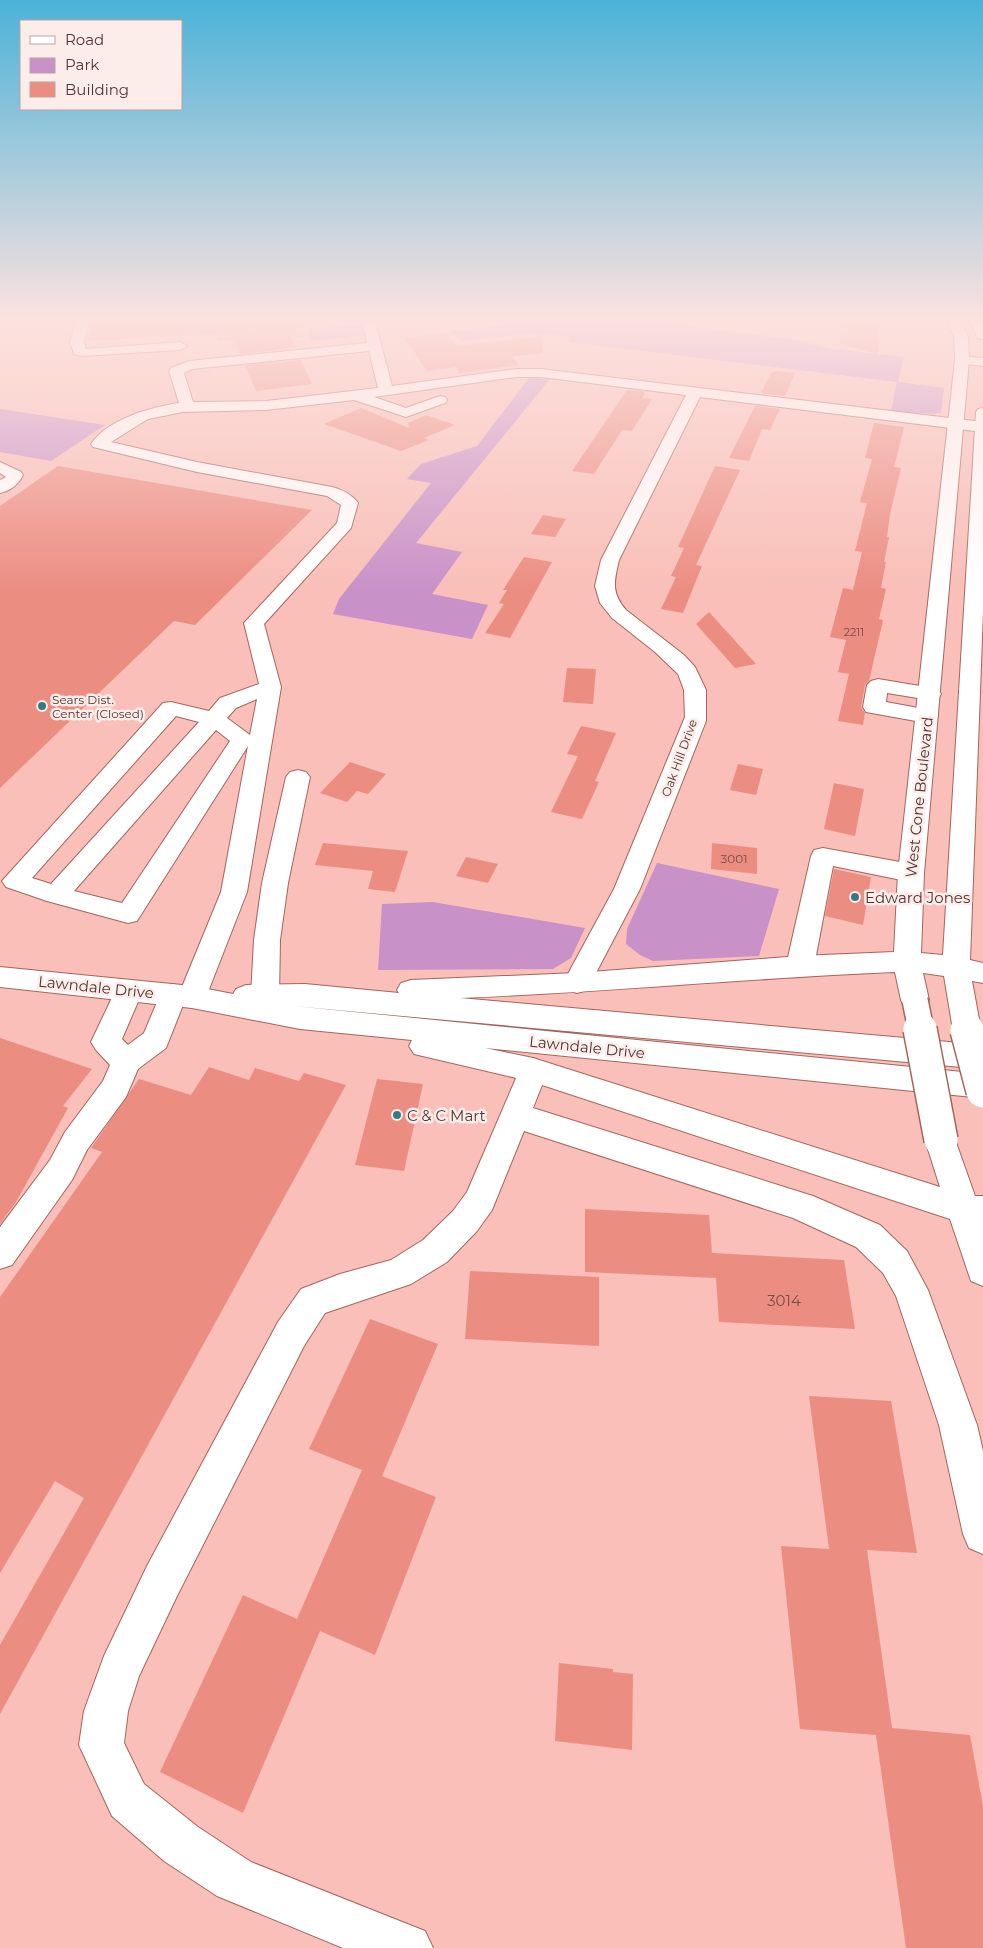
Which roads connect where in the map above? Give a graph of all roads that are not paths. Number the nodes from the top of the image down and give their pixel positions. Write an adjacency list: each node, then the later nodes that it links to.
1 (181, 409): 11 (main road)
2 (395, 409): 3 (main road)
3 (417, 409)
4 (686, 409): 23 (main road, Oak Hill Drive)
5 (833, 409): 8 (main road)
6 (960, 409): 8 (main road, West Cone Boulevard)
7 (983, 422): 8 (main road); 20 (main road)
8 (956, 424): 12 (main road, West Cone Boulevard)
9 (0, 468): 10 (main road)
10 (0, 488)
11 (270, 687): 14 (main road); 25 (main road)
12 (930, 694): 13 (main road, West Cone Boulevard); 13 (main road)
13 (927, 716): 16 (main road, West Cone Boulevard)
14 (214, 719): 17 (main road); 17 (main road); 17 (main road)
15 (298, 777): 26 (main road)
16 (912, 873): 18 (main road, West Cone Boulevard); 19 (main road)
17 (56, 895)
18 (907, 961): 19 (main road); 20 (main road); 34 (main road, West Cone Boulevard, bridge)
19 (800, 966): 23 (main road)
20 (956, 966): 21 (main road); 32 (main road, bridge)
21 (983, 973)
22 (0, 977): 24 (main road, Lawndale Drive)
23 (577, 983): 27 (main road)
24 (129, 990): 25 (main road, Lawndale Drive); 29 (main road)
25 (182, 996): 26 (main road, Lawndale Drive); 27 (main road, Lawndale Drive); 29 (main road)
26 (265, 996): 27 (main road, Lawndale Drive)
27 (302, 1007): 28 (main road, Lawndale Drive); 30 (main road); 31 (main road, Lawndale Drive)
28 (983, 1057)
29 (126, 1062): 35 (main road)
30 (534, 1070): 33 (main road); 34 (main road)
31 (983, 1086)
32 (983, 1091)
33 (515, 1115): 37 (main road); 38 (main road)
34 (973, 1210): 36 (main road, West Cone Boulevard)
35 (0, 1254)
36 (983, 1270)
37 (983, 1534)
38 (408, 1948)

